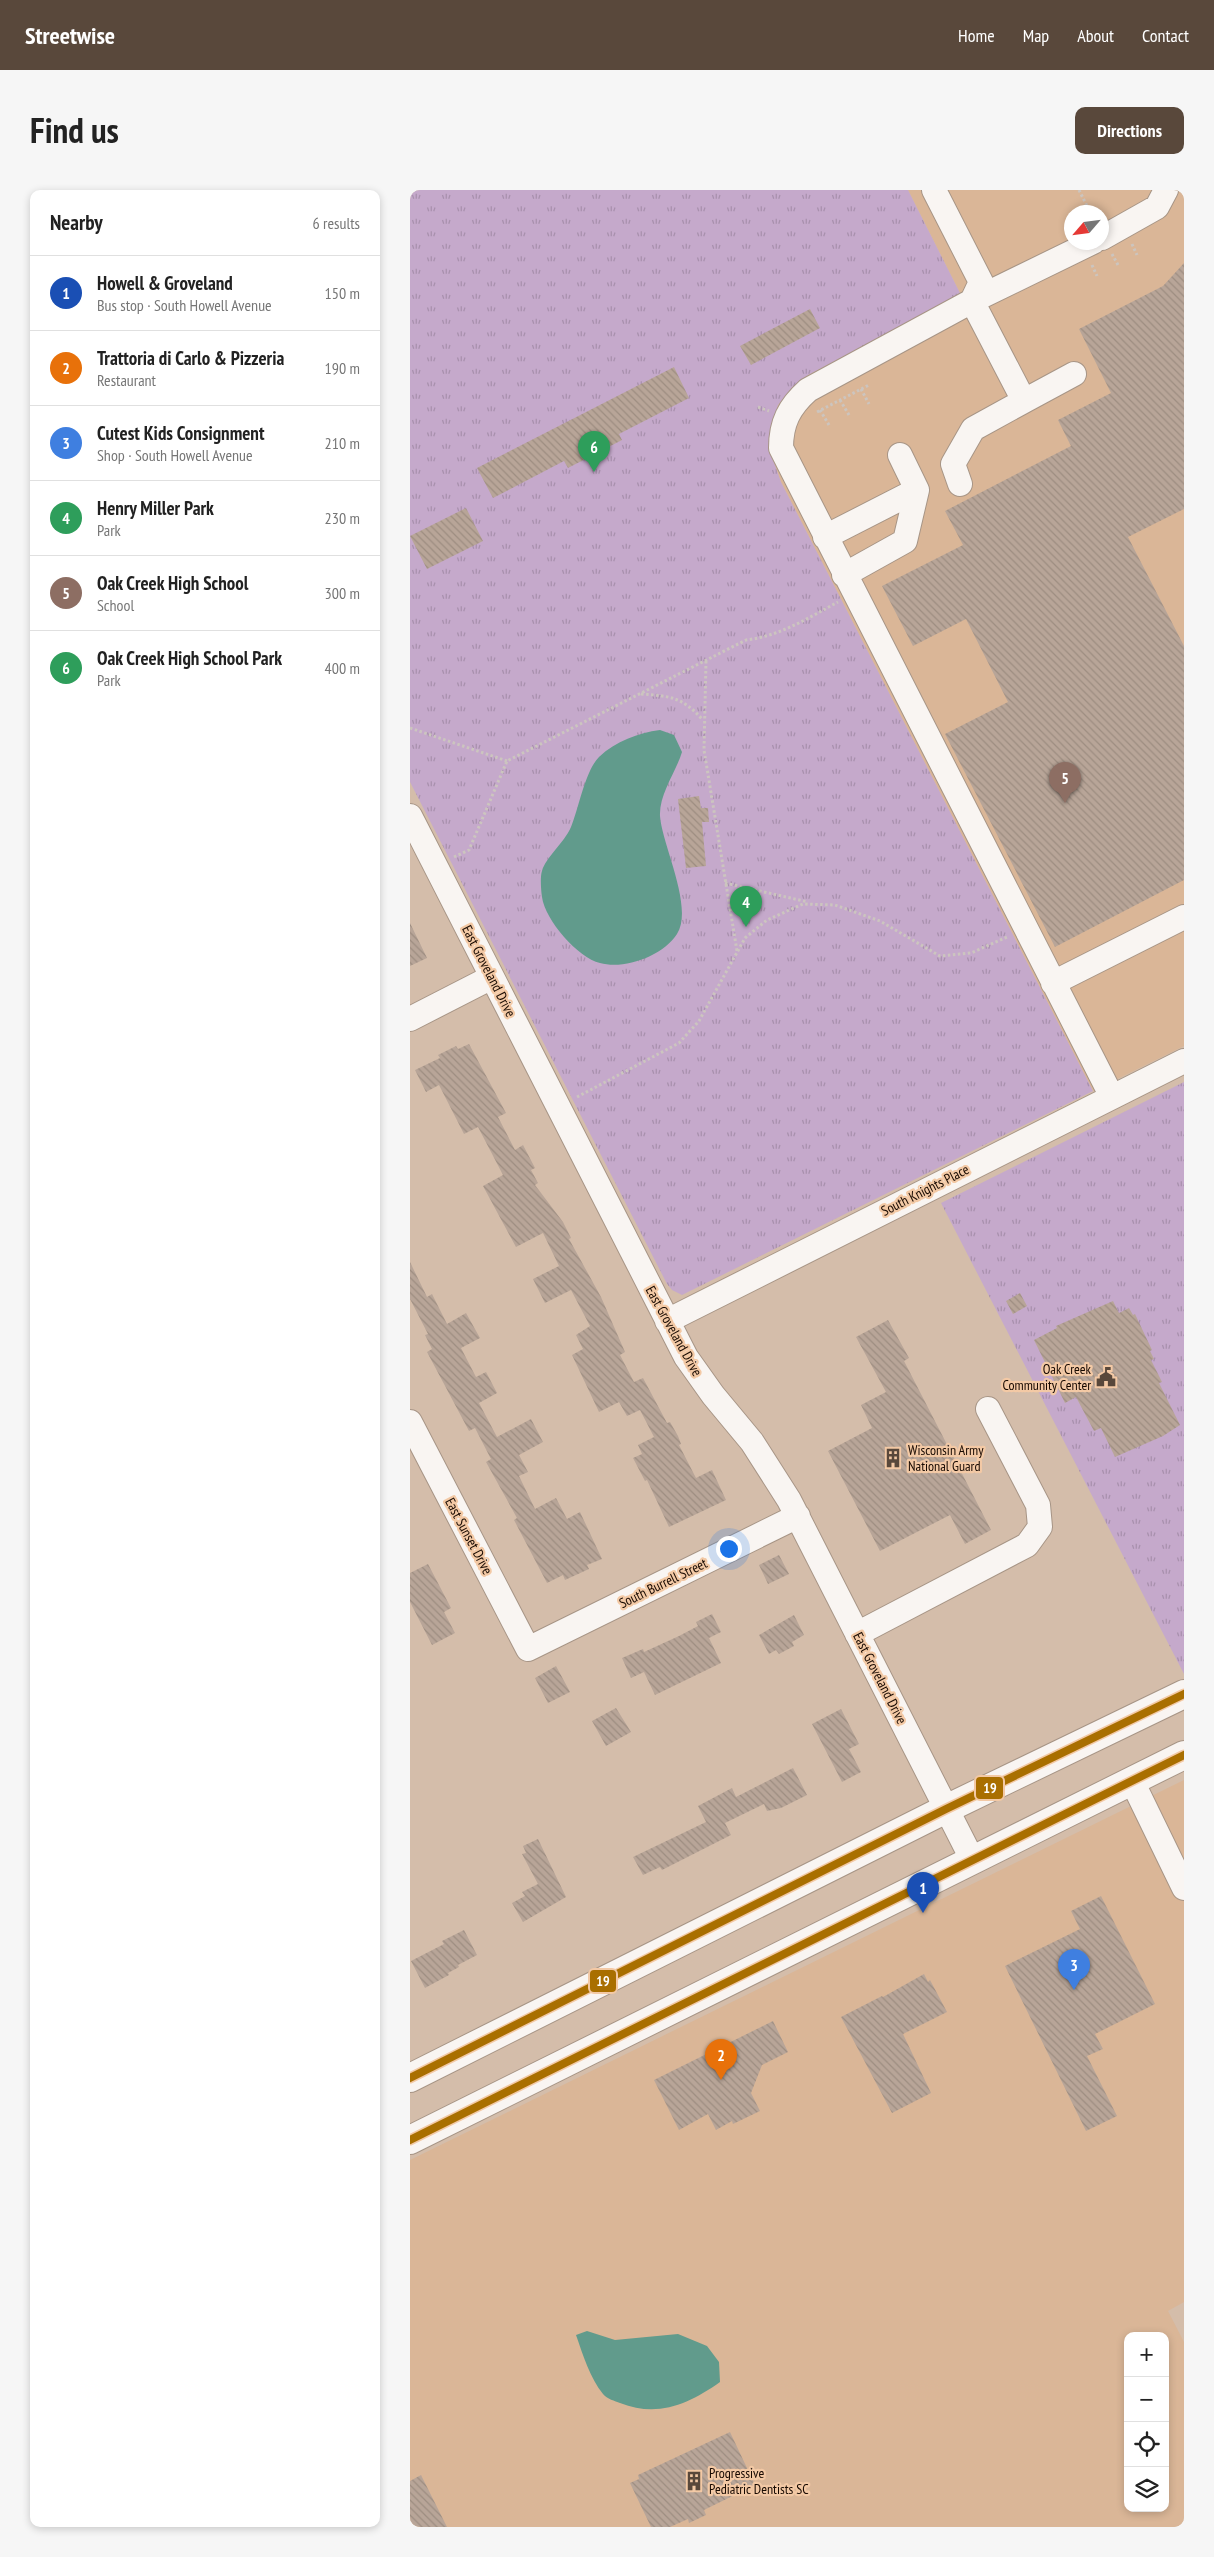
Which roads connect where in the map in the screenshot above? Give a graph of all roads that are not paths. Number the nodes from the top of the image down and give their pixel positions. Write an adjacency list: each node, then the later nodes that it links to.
1 (934, 190): 5 (street)
2 (1166, 190): 3 (street)
3 (1109, 234)
4 (1077, 250): 5 (street)
5 (972, 301): 7 (street); 11 (street)
6 (1074, 374): 7 (street)
7 (1024, 401): 9 (street)
8 (900, 455): 10 (street)
9 (960, 484)
10 (916, 490): 11 (street); 12 (street)
11 (825, 537): 12 (street)
12 (849, 584): 16 (street)
13 (410, 816): 15 (street, East Groveland Drive)
14 (1184, 917): 16 (street)
15 (492, 977): 17 (street); 20 (street, East Groveland Drive)
16 (1053, 983): 19 (street)
17 (410, 1019)
18 (1184, 1062): 19 (street, South Knights Place)
19 (1112, 1097): 20 (street, South Knights Place)
20 (667, 1321): 23 (street, East Groveland Drive)
21 (988, 1409): 24 (street)
22 (410, 1422): 25 (street, East Sunset Drive)
23 (798, 1516): 24 (street, East Groveland Drive); 25 (street, South Burrell Street)
24 (857, 1634): 29 (street, East Groveland Drive)
25 (528, 1649)
26 (1184, 1694): 29 (main road)
27 (1184, 1755): 28 (main road)
28 (1132, 1781): 30 (main road); 31 (street)
29 (946, 1809): 30 (street, East Groveland Drive); 32 (main road)
30 (972, 1860): 35 (main road)
31 (1184, 1888)
32 (441, 2063): 33 (main road); 34 (main road)
33 (410, 2078)
34 (410, 2084)
35 (410, 2140)

